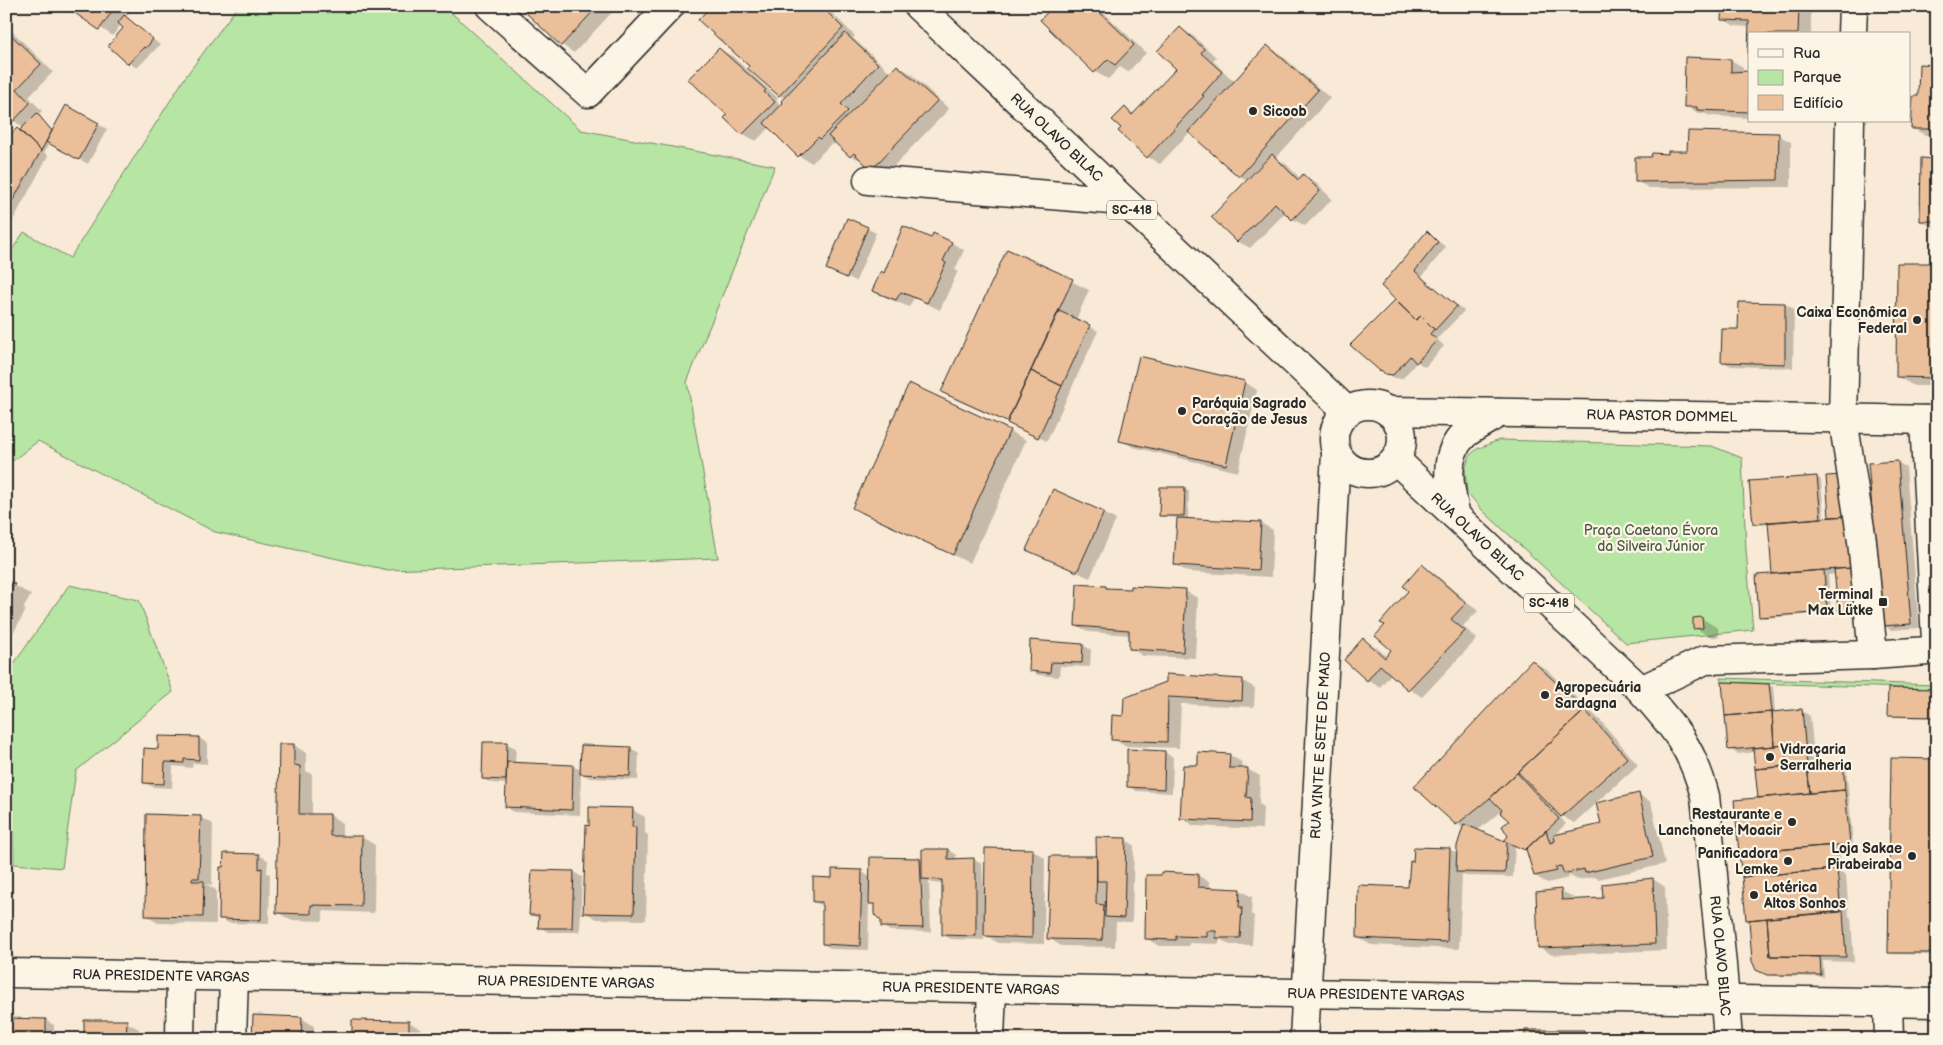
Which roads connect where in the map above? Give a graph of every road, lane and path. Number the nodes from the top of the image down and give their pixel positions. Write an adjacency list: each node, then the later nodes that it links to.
1 (490, 6): 2 (street)
2 (670, 6)
3 (918, 6): 8 (street, RUA OLAVO BILAC / SC-418)
4 (1853, 6): 5 (street)
5 (1852, 32)
6 (1850, 122): 12 (street)
7 (868, 180): 8 (street)
8 (1123, 201): 10 (street, RUA OLAVO BILAC / SC-418)
9 (1387, 411): 10 (street); 11 (street, RUA PASTOR DOMMEL); 15 (street)
10 (1348, 412): 14 (street)
11 (1499, 413): 12 (street, RUA PASTOR DOMMEL); 16 (street)
12 (1843, 418): 13 (street, RUA PASTOR DOMMEL); 17 (street)
13 (1930, 420): 17 (street)
14 (1336, 453): 15 (street); 23 (street, RUA VINTE E SETE DE MAIO)
15 (1396, 460): 16 (street, RUA OLAVO BILAC / SC-418)
16 (1456, 516): 18 (street, RUA OLAVO BILAC / SC-418)
17 (1873, 655): 18 (street)
18 (1641, 690): 24 (street, RUA OLAVO BILAC / SC-418)
19 (6, 973): 20 (street, RUA PRESIDENTE VARGAS)
20 (181, 976): 21 (street, RUA PRESIDENTE VARGAS); 27 (street)
21 (234, 976): 22 (street, RUA PRESIDENTE VARGAS); 28 (street)
22 (992, 988): 23 (street, RUA PRESIDENTE VARGAS); 29 (street)
23 (1306, 993): 24 (street, RUA PRESIDENTE VARGAS); 30 (street, RUA VINTE E SETE DE MAIO)
24 (1725, 1000): 25 (street, RUA PRESIDENTE VARGAS); 31 (street, RUA OLAVO BILAC / SC-418)
25 (1888, 1002): 26 (street, RUA PRESIDENTE VARGAS); 32 (street)
26 (1937, 1003)
27 (180, 1039)
28 (232, 1039)
29 (990, 1039)
30 (1304, 1039)
31 (1728, 1039)
32 (1889, 1039)

